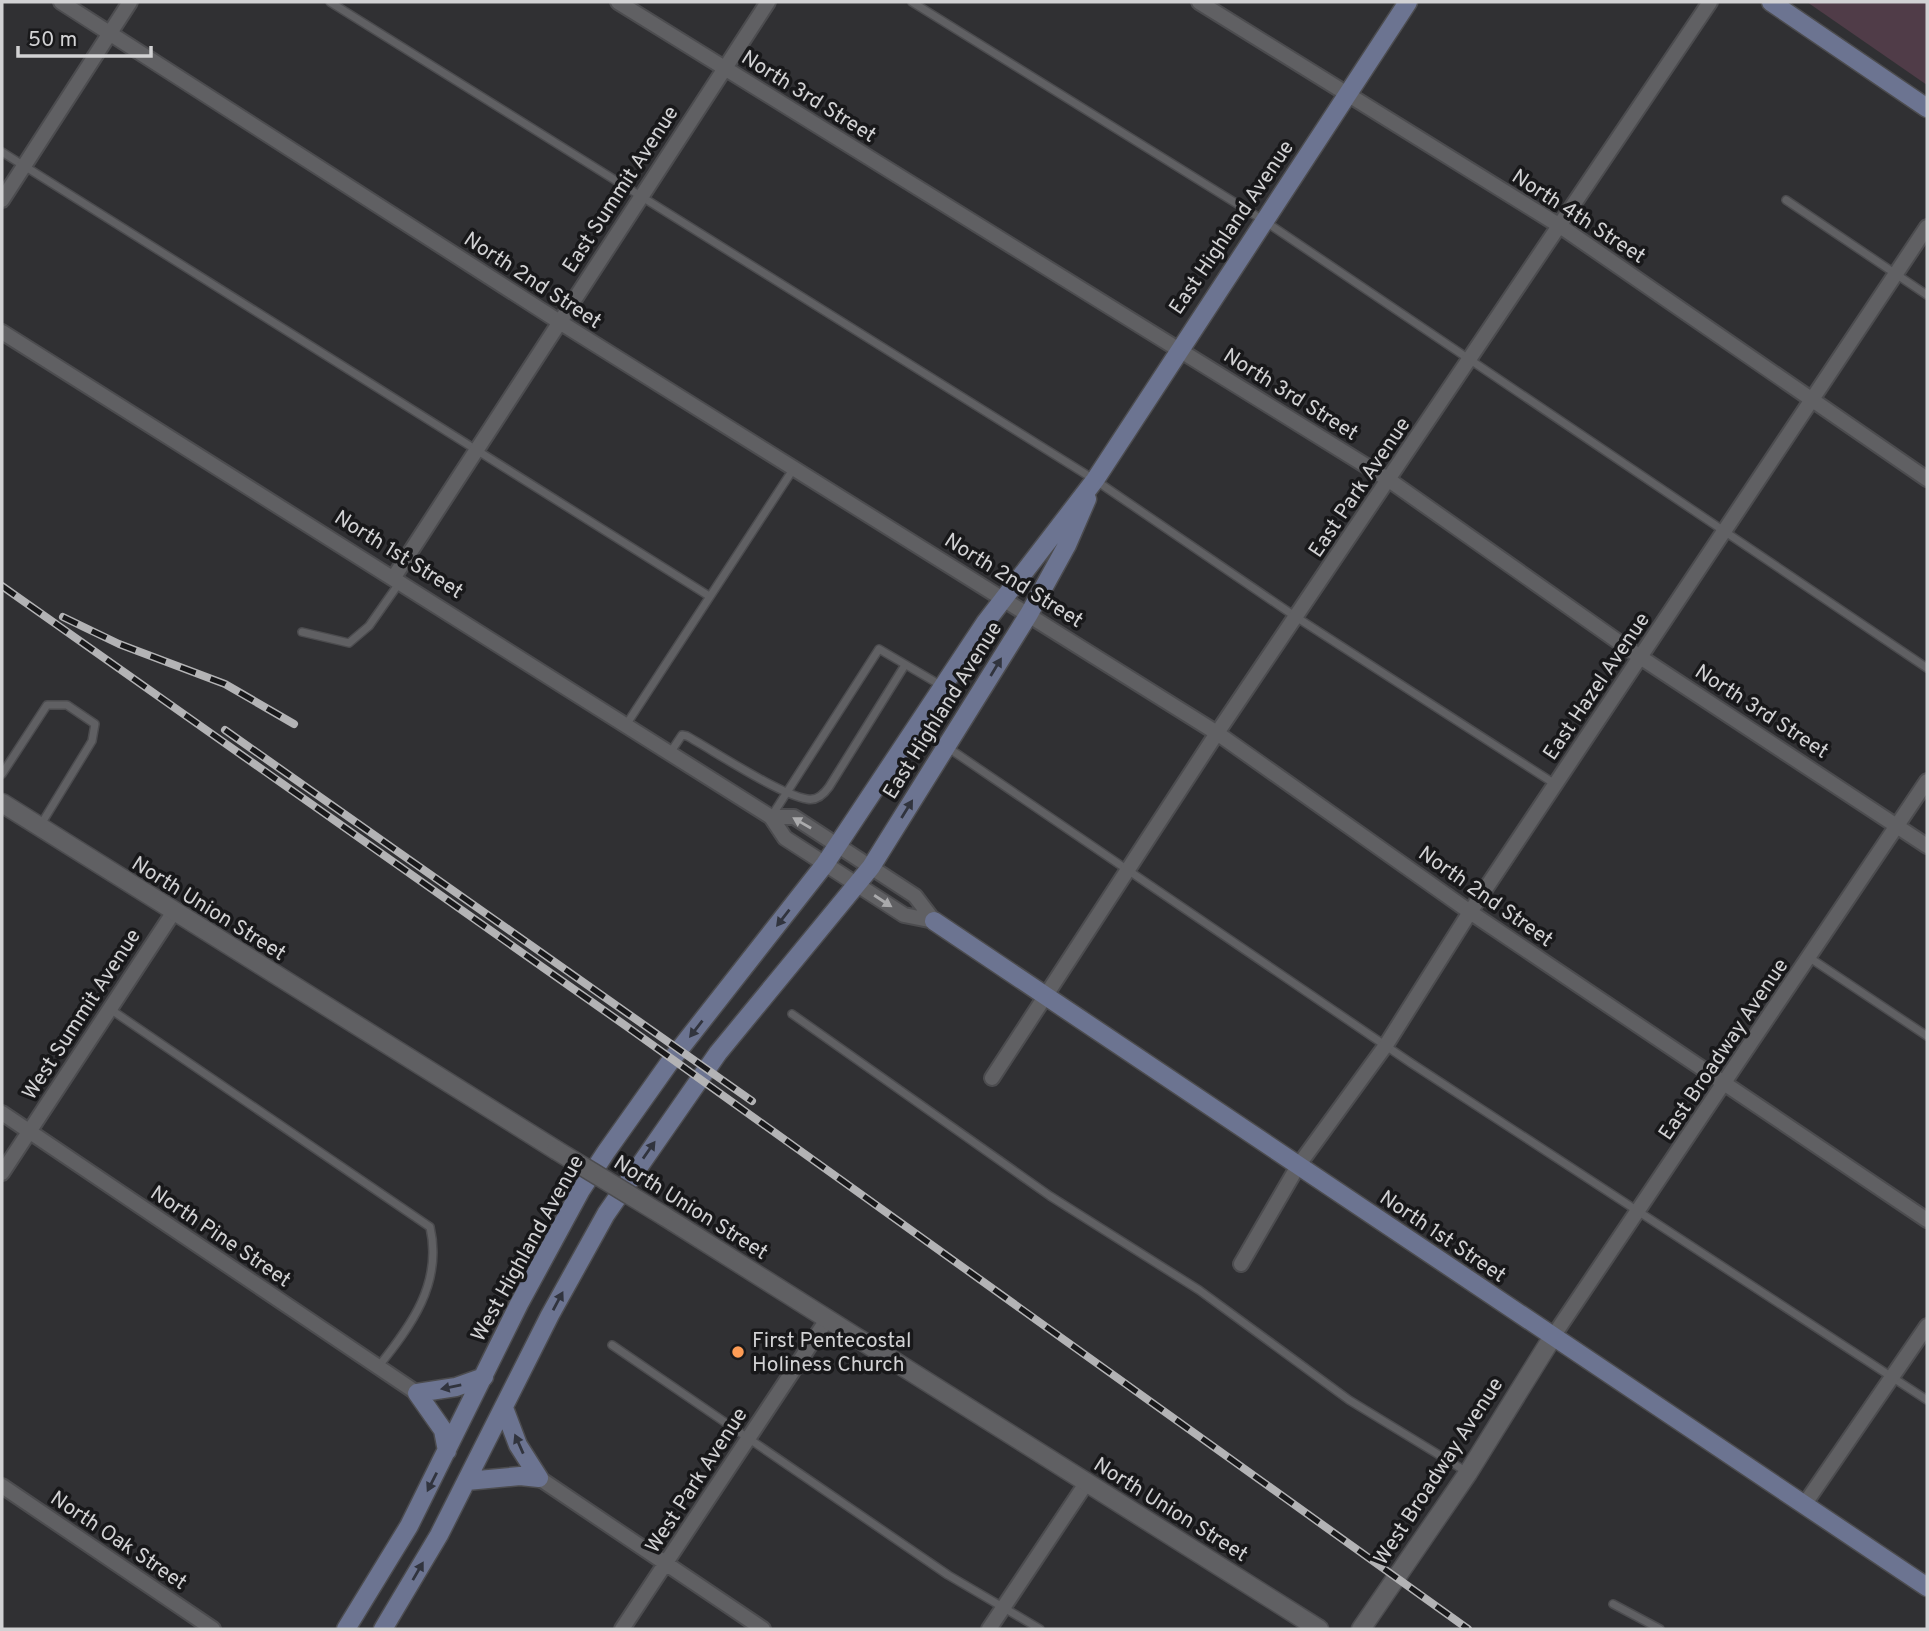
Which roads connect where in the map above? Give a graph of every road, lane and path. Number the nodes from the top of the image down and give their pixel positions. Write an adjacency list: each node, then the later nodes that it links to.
1 (61, 2): 11 (street, North 2nd Street)
2 (130, 2): 11 (street)
3 (330, 2): 17 (lane)
4 (618, 2): 12 (street, North 3rd Street)
5 (768, 2): 12 (street, East Summit Avenue)
6 (912, 2): 20 (lane)
7 (1199, 2): 13 (street, North 4th Street)
8 (1408, 2): 13 (main road, East Highland Avenue)
9 (1710, 2): 21 (street, East Park Avenue)
10 (1771, 2): 14 (main road)
11 (110, 33): 16 (street); 25 (street, North 2nd Street)
12 (724, 69): 17 (street, East Summit Avenue); 27 (street, North 3rd Street)
13 (1347, 94): 20 (main road, East Highland Avenue); 21 (street, North 4th Street)
14 (1927, 108)
15 (2, 152): 16 (lane)
16 (24, 166): 18 (street); 30 (lane)
17 (640, 197): 25 (street, East Summit Avenue); 33 (lane)
18 (2, 200)
19 (1786, 200): 23 (lane)
20 (1263, 220): 27 (main road, East Highland Avenue); 28 (lane)
21 (1560, 226): 28 (street, East Park Avenue); 29 (street, North 4th Street)
22 (1927, 228): 23 (street, East Hazel Avenue)
23 (1896, 274): 24 (lane); 29 (street, East Hazel Avenue)
24 (1927, 295)
25 (558, 321): 30 (street, East Summit Avenue); 31 (street, North 2nd Street)
26 (2, 332): 36 (street, North 1st Street)
27 (1178, 348): 33 (main road, East Highland Avenue); 34 (street, North 3rd Street)
28 (1470, 359): 34 (street, East Park Avenue); 35 (lane)
29 (1812, 399): 32 (street, North 4th Street); 35 (street, East Hazel Avenue)
30 (475, 450): 36 (street, East Summit Avenue); 37 (lane)
31 (794, 468): 37 (lane); 38 (street, North 2nd Street)
32 (1927, 479)
33 (1095, 480): 38 (main road, East Highland Avenue); 39 (main road, East Highland Avenue); 40 (lane)
34 (1389, 480): 40 (street, East Park Avenue); 42 (street, North 3rd Street)
35 (1725, 530): 42 (street, East Hazel Avenue); 44 (lane)
36 (397, 579): 41 (lane); 46 (street, North 1st Street)
37 (709, 596): 46 (lane)
38 (1003, 598): 39 (street, North 2nd Street); 45 (main road, East Highland Avenue)
39 (1028, 614): 47 (street, North 2nd Street); 48 (main road, East Highland Avenue, one-way to 39)
40 (1296, 617): 47 (street, East Park Avenue); 52 (lane)
41 (302, 632)
42 (1640, 657): 52 (street, East Hazel Avenue); 56 (street, North 3rd Street)
43 (905, 665): 45 (lane); 53 (lane); 53 (lane)
44 (1927, 668)
45 (942, 686): 58 (main road, East Highland Avenue)
46 (626, 725): 49 (street, North 1st Street)
47 (1217, 733): 62 (street, East Park Avenue); 64 (street, North 2nd Street)
48 (947, 747): 61 (main road, East Highland Avenue, one-way to 48); 62 (lane)
49 (670, 753): 53 (lane); 55 (street, North 1st Street)
50 (2, 775): 57 (lane)
51 (1927, 782): 56 (street, East Broadway Avenue)
52 (1555, 784): 64 (street, East Hazel Avenue)
53 (787, 791): 55 (lane)
54 (2, 803): 57 (street, North Union Street)
55 (771, 817): 58 (street, North 1st Street, one-way to 55); 60 (street, North 1st Street)
56 (1898, 826): 59 (street, North 3rd Street); 67 (street, East Broadway Avenue)
57 (40, 827): 65 (street, North Union Street)
58 (838, 846): 60 (main road, West Highland Avenue); 61 (street, North 1st Street)
59 (1927, 846)
60 (825, 864): 63 (street, North 1st Street); 87 (main road, West Highland Avenue, one-way to 87)
61 (871, 867): 63 (main road, East Highland Avenue); 66 (street, North 1st Street)
62 (1127, 870): 68 (street, East Park Avenue); 72 (lane)
63 (857, 885): 66 (street, North 1st Street, one-way to 66); 91 (main road, one-way to 63)
64 (1470, 912): 72 (street, East Hazel Avenue); 74 (street, North 2nd Street)
65 (173, 913): 69 (street, West Summit Avenue); 82 (street, North Union Street, bridge)
66 (934, 921): 68 (main road, North 1st Street)
67 (1810, 958): 71 (lane); 74 (street, East Broadway Avenue)
68 (1043, 996): 73 (street); 77 (main road, North 1st Street)
69 (110, 1009): 76 (street, West Summit Avenue); 86 (lane)
70 (792, 1014): 94 (lane)
71 (1927, 1036)
72 (1386, 1045): 77 (street, East Hazel Avenue); 79 (lane)
73 (992, 1078)
74 (1723, 1084): 79 (street, East Broadway Avenue); 80 (street, North 2nd Street)
75 (2, 1113): 76 (street, North Pine Street)
76 (29, 1131): 78 (street, West Summit Avenue); 86 (street, North Pine Street)
77 (1298, 1166): 81 (street, East Hazel Avenue); 84 (main road, North 1st Street)
78 (2, 1173)
79 (1641, 1210): 84 (street, East Broadway Avenue); 88 (lane)
80 (1927, 1220)
81 (1241, 1264)
82 (828, 1318): 92 (street, West Park Avenue); 97 (street, North Union Street)
83 (1927, 1326): 88 (street)
84 (1552, 1338): 94 (street, West Broadway Avenue); 99 (main road, North 1st Street)
85 (612, 1345): 92 (lane)
86 (378, 1367): 89 (street, North Pine Street)
87 (484, 1377): 89 (main road, one-way to 89); 93 (main road, West Highland Avenue)
88 (1893, 1377): 90 (lane); 99 (street)
89 (418, 1392): 93 (main road)
90 (1927, 1400)
91 (505, 1408): 95 (main road, one-way to 91); 96 (main road)
92 (748, 1438): 100 (street, West Park Avenue); 103 (lane)
93 (447, 1451): 105 (main road, West Highland Avenue, one-way to 105)
94 (1468, 1473): 112 (street, West Broadway Avenue)
95 (539, 1478): 96 (main road); 100 (street)
96 (467, 1481): 106 (main road, one-way to 96)
97 (1087, 1482): 103 (street); 111 (street, North Union Street)
98 (2, 1486): 104 (street, North Oak Street)
99 (1804, 1505): 101 (main road, North 1st Street)
100 (666, 1563): 107 (street, West Park Avenue); 108 (street)
101 (1927, 1587)
102 (1614, 1604): 113 (lane)
103 (1005, 1607): 109 (street); 110 (lane)
104 (213, 1629)
105 (346, 1629)
106 (383, 1629)
107 (622, 1629)
108 (762, 1629)
109 (989, 1629)
110 (1040, 1629)
111 (1320, 1629)
112 (1361, 1629)
113 (1660, 1629)

